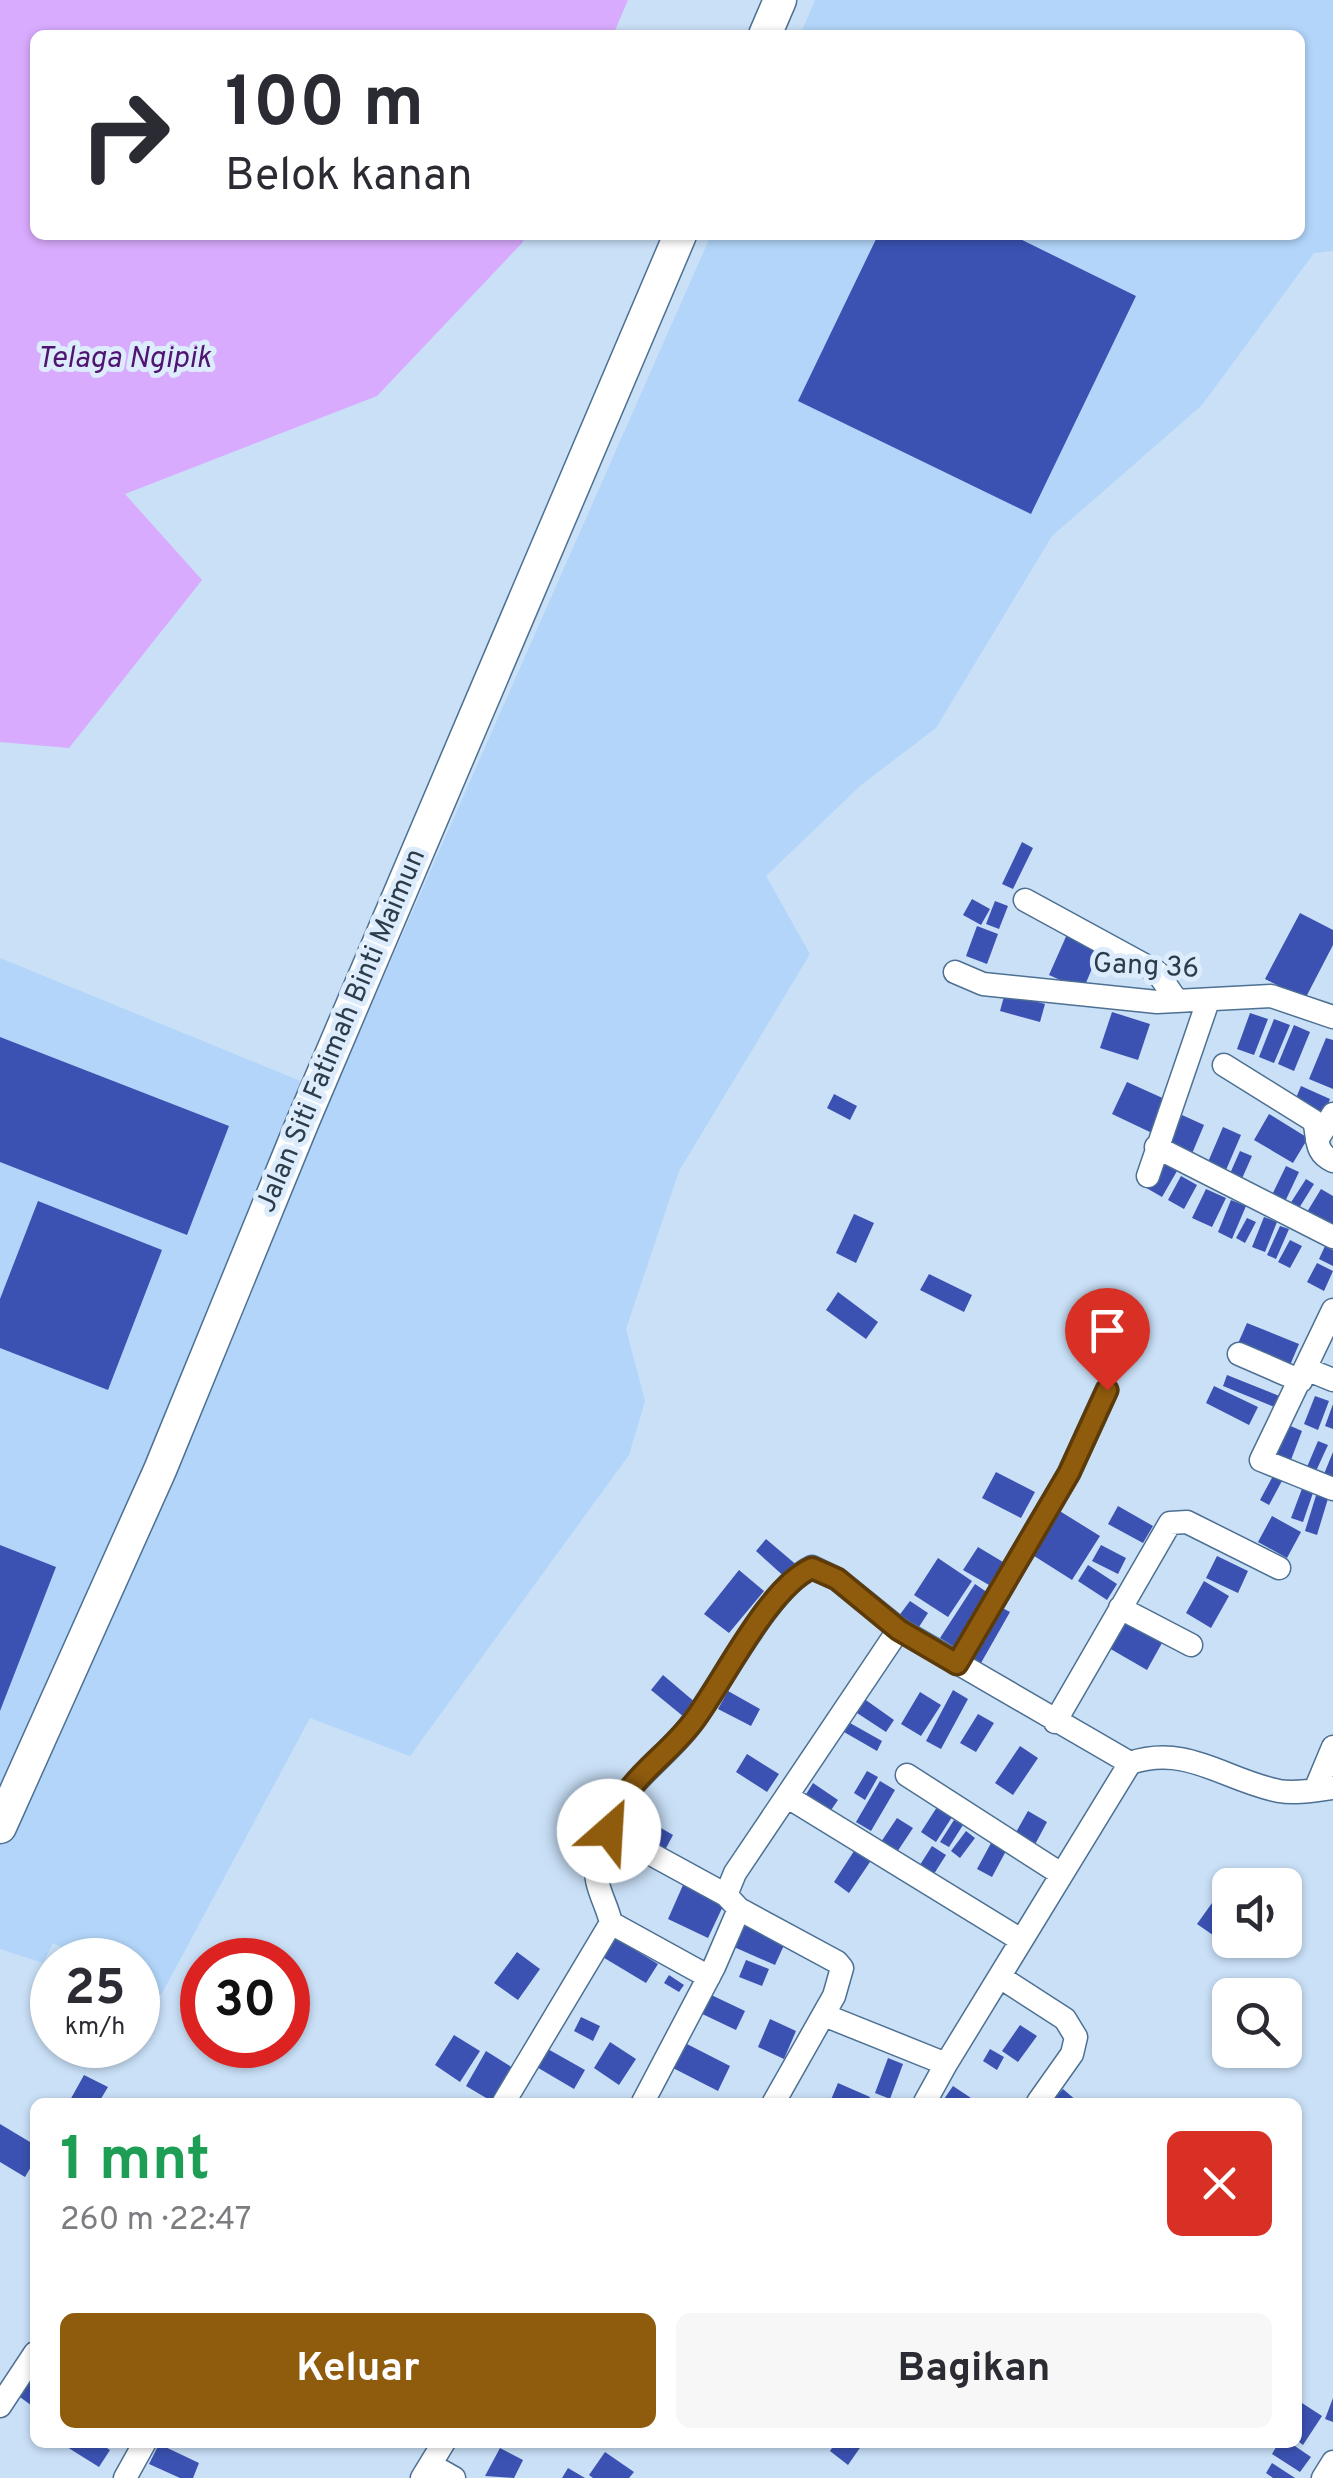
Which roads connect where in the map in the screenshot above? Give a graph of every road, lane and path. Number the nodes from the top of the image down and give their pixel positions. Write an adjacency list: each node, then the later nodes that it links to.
1 (780, 0): 2 (street)
2 (768, 30)
3 (678, 240): 33 (street, Jalan Siti Fatimah Binti Maimun)
4 (1025, 900): 7 (street)
5 (954, 972): 7 (street, Gang 36)
6 (1208, 1001): 7 (street, Gang 36); 8 (street, Gang 36); 12 (street)
7 (1177, 1002)
8 (1333, 1016)
9 (1224, 1065): 11 (street)
10 (1333, 1114): 11 (street)
11 (1318, 1140): 13 (street)
12 (1156, 1147): 14 (street); 15 (street)
13 (1333, 1161)
14 (1148, 1176)
15 (1333, 1237)
16 (1333, 1310): 18 (street)
17 (1238, 1354): 18 (street)
18 (1304, 1375): 19 (street); 21 (street)
19 (1333, 1380)
20 (1107, 1390): 26 (street)
21 (1333, 1488)
22 (1279, 1568): 23 (street)
23 (1120, 1608): 25 (street); 27 (street)
24 (899, 1630): 26 (street); 32 (street); 34 (street)
25 (1191, 1646)
26 (957, 1664): 27 (street)
27 (1056, 1722): 29 (street)
28 (1333, 1747): 31 (street)
29 (1130, 1764): 31 (street); 35 (street)
30 (907, 1775): 35 (street)
31 (1324, 1789)
32 (788, 1797): 36 (street); 38 (street)
33 (0, 1826)
34 (609, 1831): 36 (street); 37 (street)
35 (1061, 1874): 38 (street)
36 (733, 1902): 39 (street); 41 (street)
37 (611, 1923): 39 (street); 43 (street)
38 (1021, 1940): 40 (street)
39 (709, 1977): 44 (street)
40 (1000, 1977): 42 (street); 47 (street)
41 (824, 2015): 42 (street); 45 (street)
42 (946, 2064): 46 (street)
43 (506, 2098)
44 (645, 2098)
45 (776, 2098)
46 (928, 2098)
47 (1041, 2098)
48 (30, 2361): 49 (street)
49 (0, 2406)
50 (142, 2448): 54 (street)
51 (440, 2448): 53 (street)
52 (1333, 2462): 56 (street)
53 (426, 2472): 55 (street)
54 (126, 2478)
55 (454, 2478)
56 (1323, 2478)

